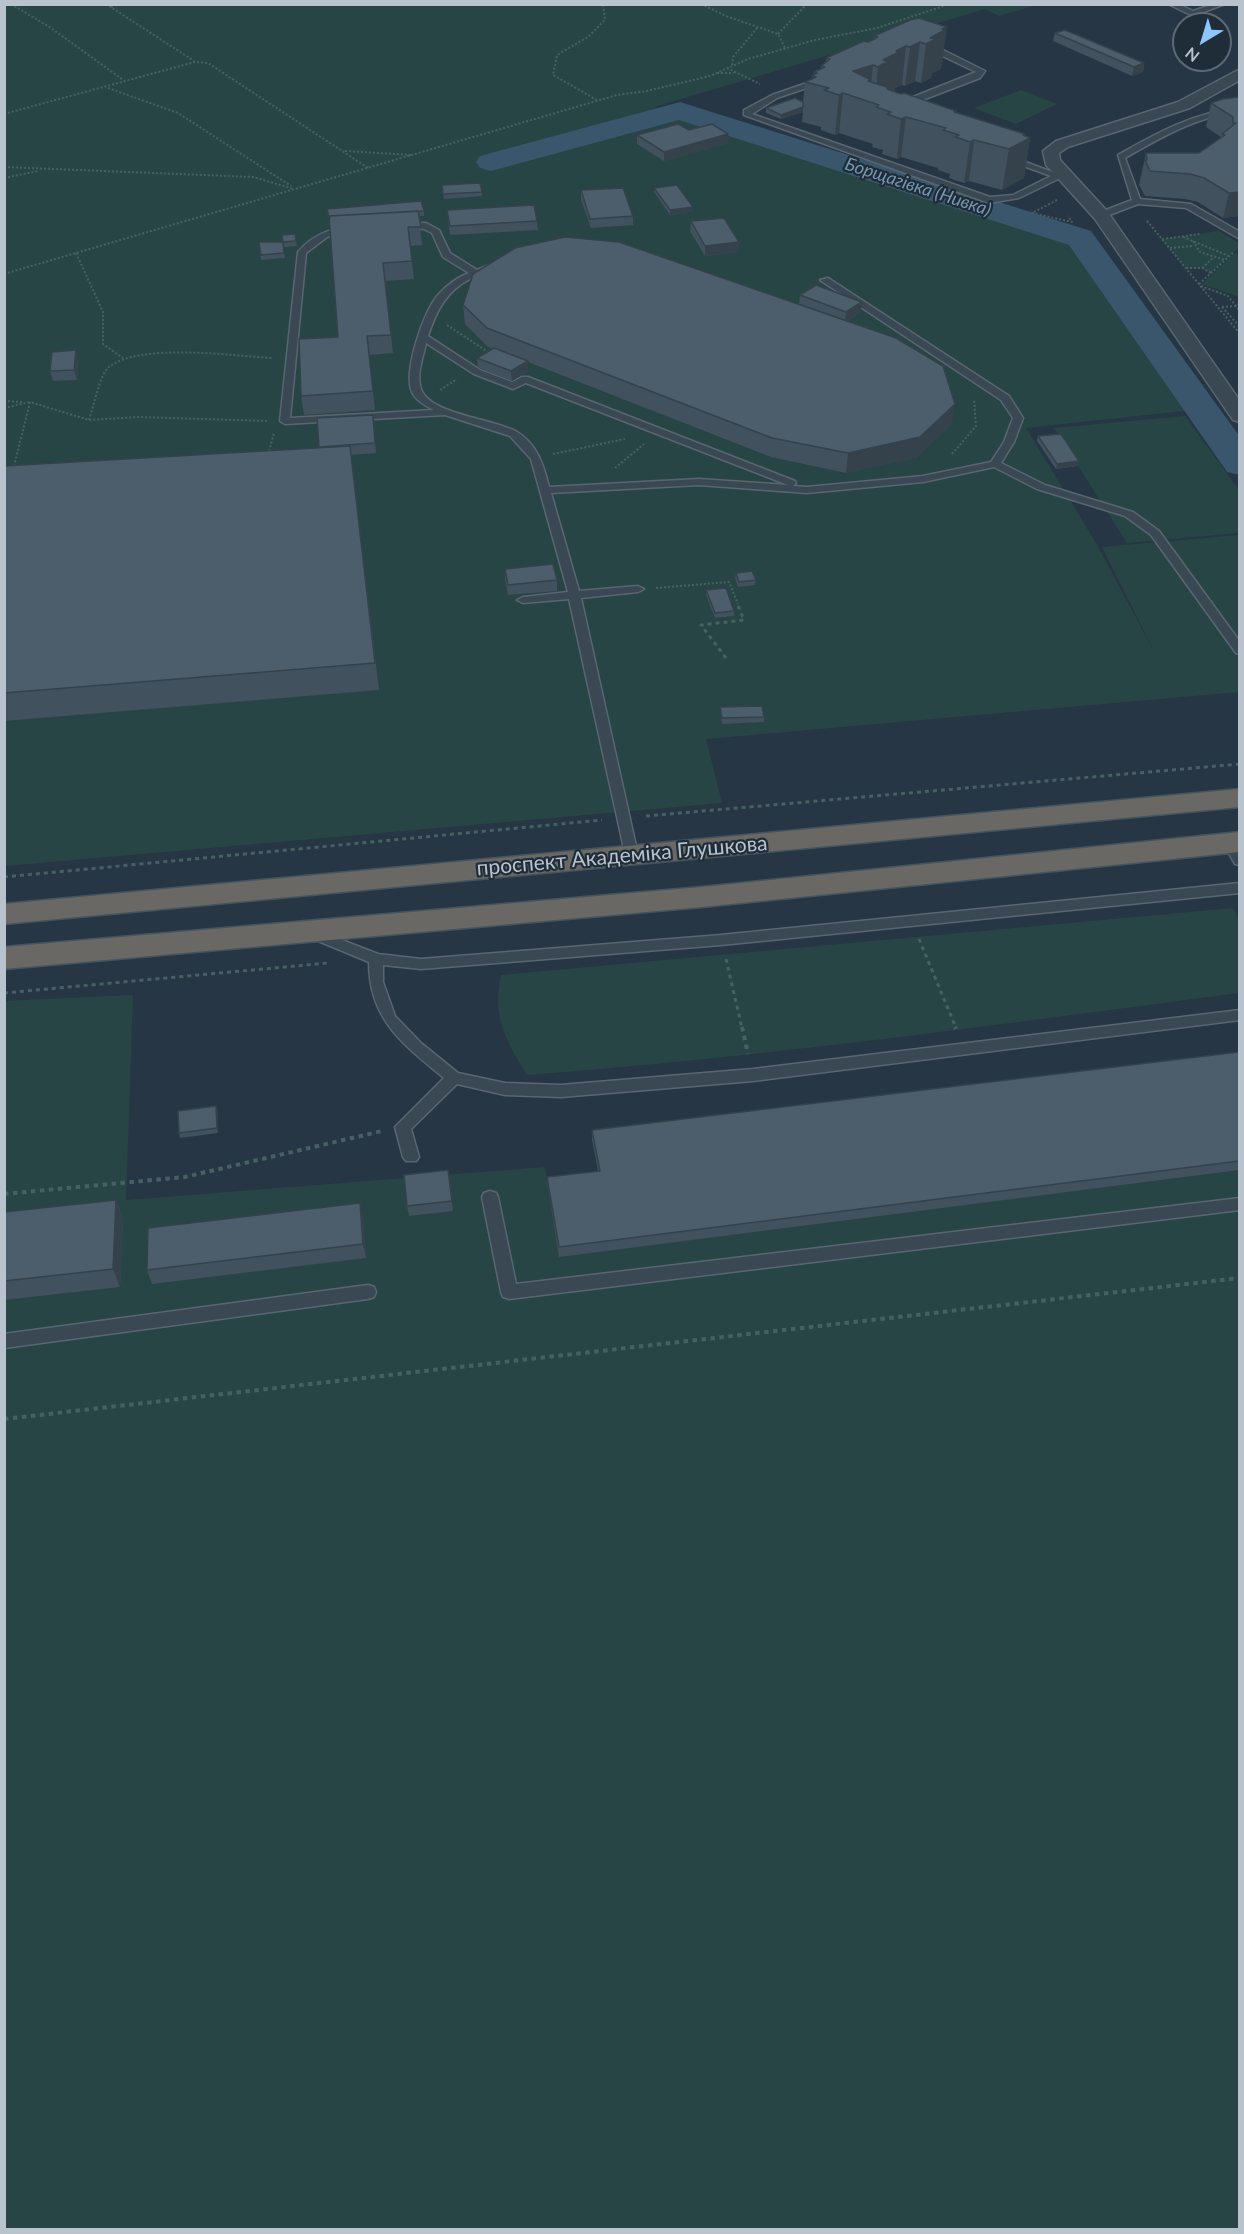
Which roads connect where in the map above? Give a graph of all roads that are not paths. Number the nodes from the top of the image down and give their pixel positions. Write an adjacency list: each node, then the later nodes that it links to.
1 (1171, 4): 2 (lane)
2 (1222, 4)
3 (915, 50): 7 (lane)
4 (1239, 74): 9 (street)
5 (836, 75): 9 (lane)
6 (1239, 110): 10 (lane)
7 (893, 111)
8 (1002, 155): 9 (lane)
9 (1061, 179): 11 (street)
10 (1137, 201): 11 (lane); 15 (lane)
11 (1101, 215): 21 (street)
12 (1239, 224): 15 (lane)
13 (387, 226): 18 (lane)
14 (365, 228): 22 (lane)
15 (1226, 228): 16 (lane)
16 (1239, 236)
17 (499, 264): 18 (lane)
18 (477, 274): 20 (lane)
19 (825, 280): 24 (lane)
20 (423, 337): 22 (lane); 26 (lane)
21 (1233, 397): 23 (street)
22 (446, 412): 25 (lane)
23 (1239, 416)
24 (995, 464): 26 (lane); 30 (lane)
25 (545, 490): 26 (lane); 28 (lane)
26 (807, 490)
27 (638, 589): 28 (lane)
28 (573, 595): 29 (lane); 33 (lane)
29 (523, 600)
30 (1239, 651)
31 (1239, 798): 33 (highway, проспект Академіка Глушкова)
32 (1236, 849): 36 (highway)
33 (632, 855): 35 (highway, проспект Академіка Глушкова)
34 (1239, 888): 38 (lane)
35 (4, 914)
36 (303, 930): 37 (highway); 38 (lane)
37 (4, 958)
38 (376, 959): 40 (lane)
39 (1239, 1015): 40 (lane)
40 (454, 1078): 41 (lane)
41 (411, 1157)
42 (490, 1197): 43 (lane)
43 (1239, 1204)
44 (368, 1292): 45 (lane)
45 (4, 1341)

